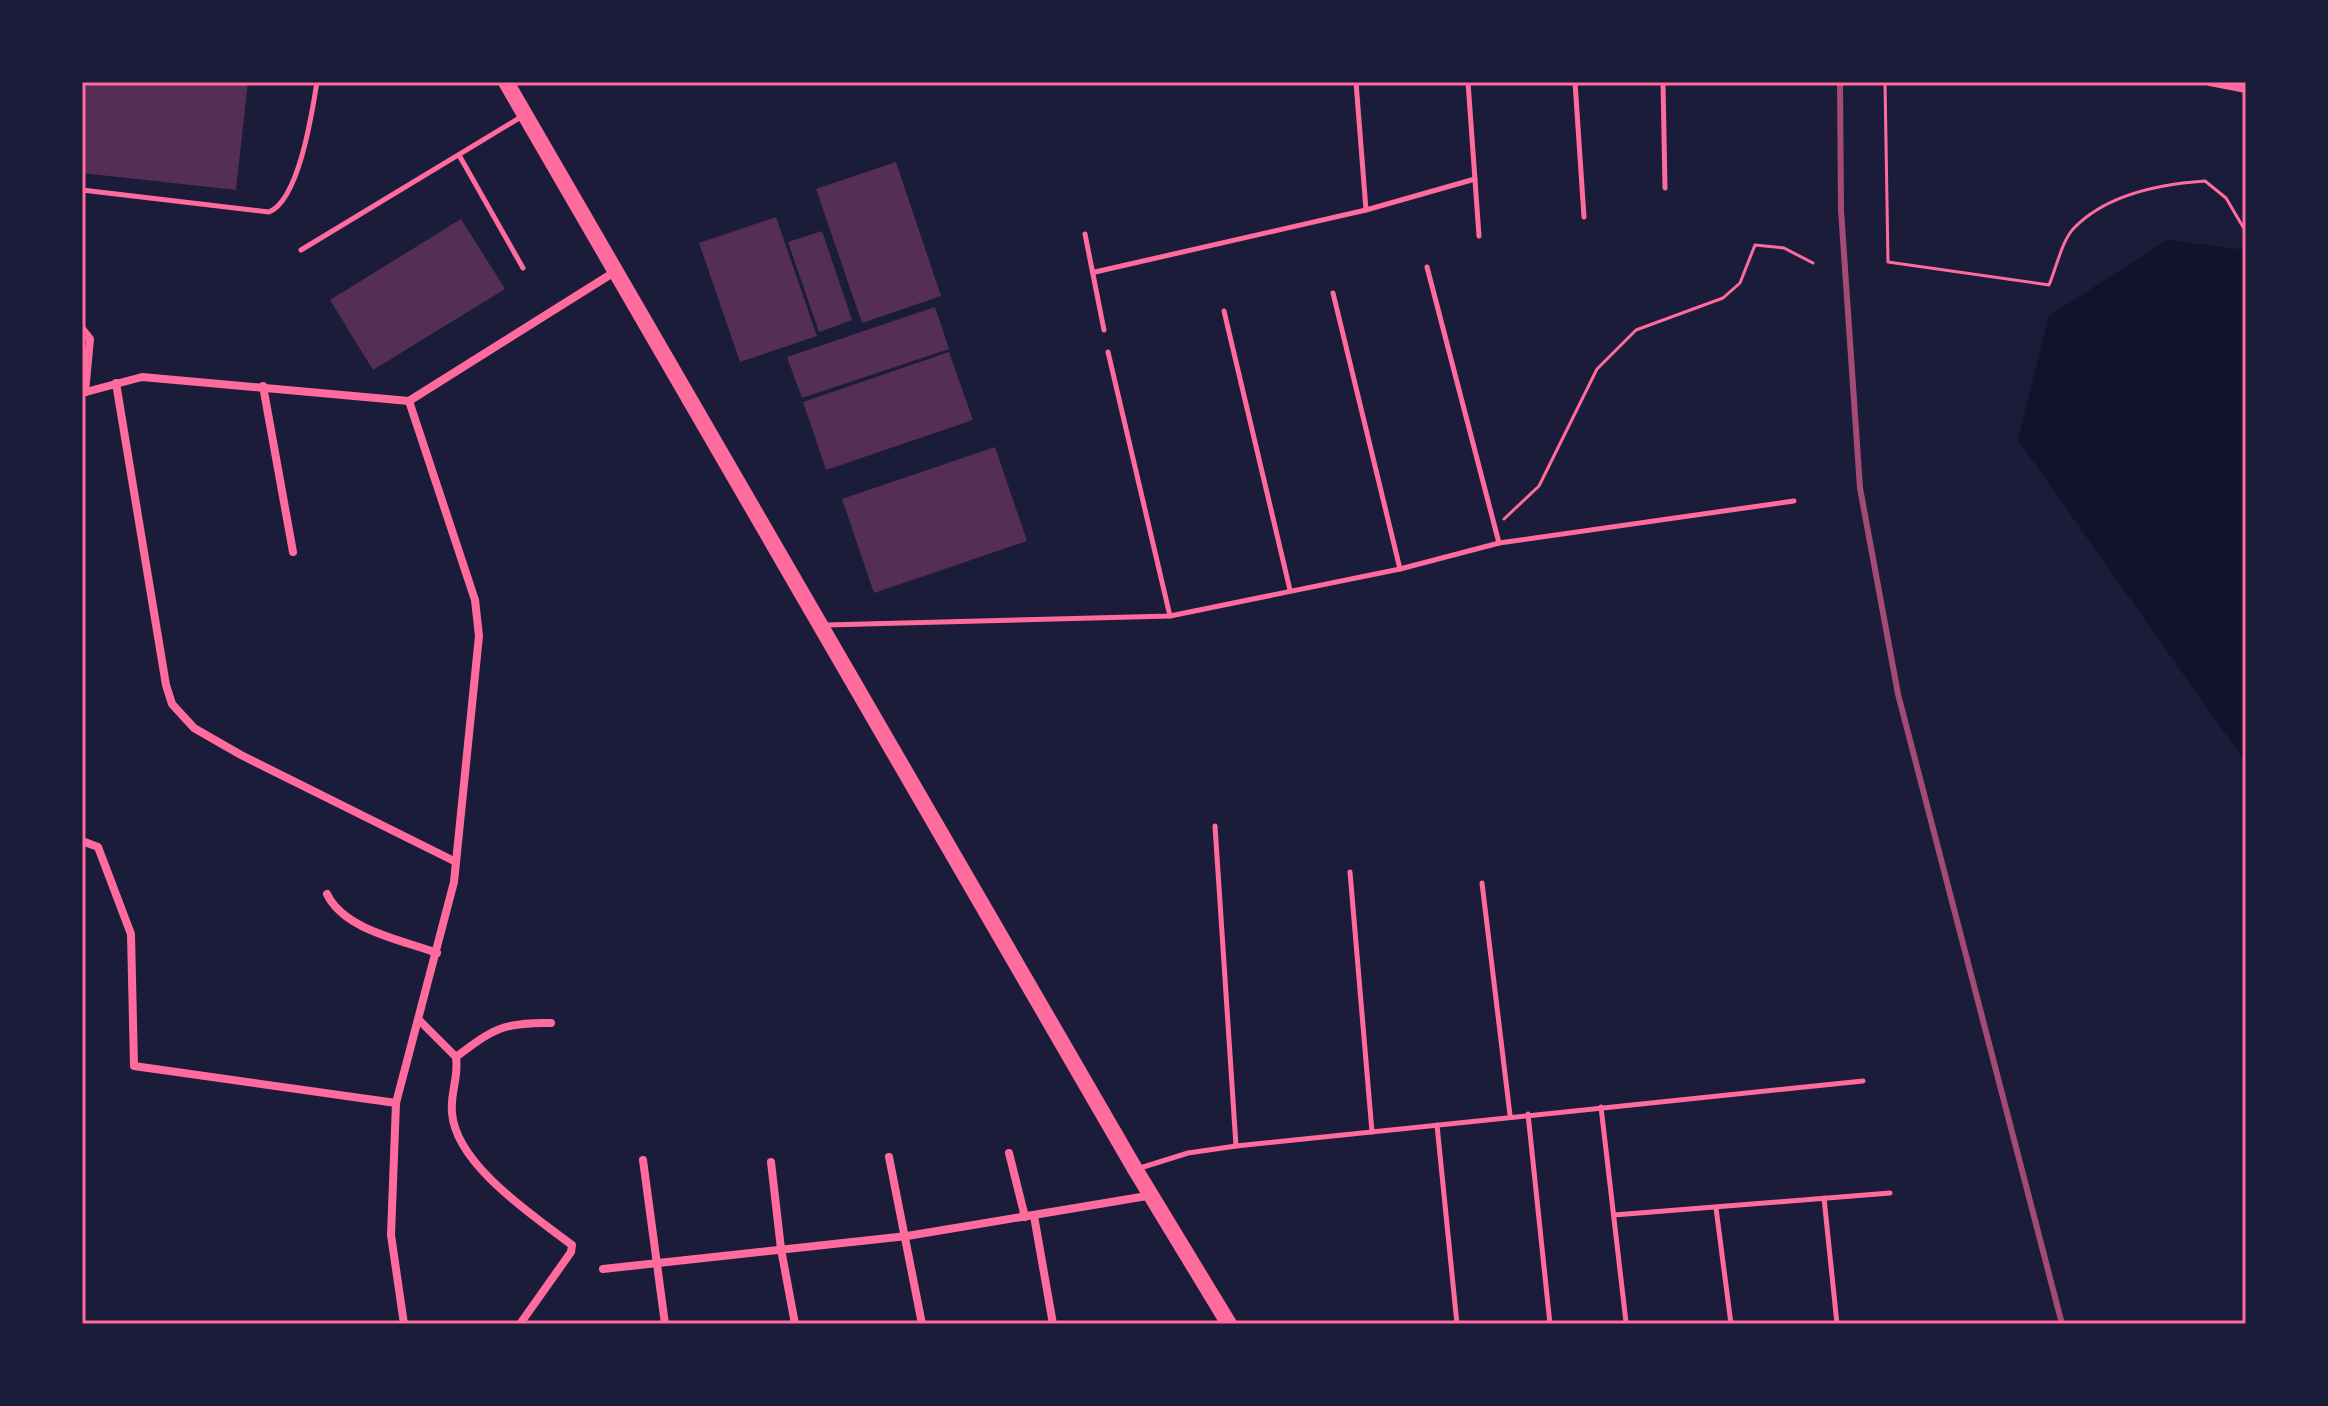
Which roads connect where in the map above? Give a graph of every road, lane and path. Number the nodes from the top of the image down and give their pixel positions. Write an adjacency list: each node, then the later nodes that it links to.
1 (317, 82): 14 (lane)
2 (506, 82): 10 (main road)
3 (1356, 82): 15 (lane)
4 (1468, 82): 12 (lane)
5 (1575, 82): 16 (lane)
6 (1663, 82): 13 (lane)
7 (1885, 82): 17 (path)
8 (2210, 82): 9 (street)
9 (2246, 89)
10 (525, 115): 11 (lane); 24 (main road)
11 (459, 155): 20 (lane); 23 (lane)
12 (1475, 179): 15 (lane); 19 (lane)
13 (1665, 188)
14 (82, 190)
15 (1366, 210): 25 (lane)
16 (1584, 217)
17 (2246, 232)
18 (1085, 234): 25 (lane)
19 (1479, 236)
20 (301, 250)
21 (1813, 263): 36 (path)
22 (1427, 267): 36 (lane)
23 (523, 268)
24 (617, 270): 34 (street); 42 (main road)
25 (1095, 272): 29 (lane)
26 (1333, 293): 39 (lane)
27 (1224, 311): 40 (lane)
28 (82, 329): 33 (street)
29 (1104, 330)
30 (1108, 352): 41 (lane)
31 (116, 383): 32 (street); 33 (street); 45 (street)
32 (263, 386): 34 (street); 38 (street)
33 (83, 393)
34 (409, 401): 45 (street)
35 (1794, 501): 37 (lane)
36 (1495, 527): 37 (lane)
37 (1499, 543): 39 (lane)
38 (293, 552)
39 (1400, 569): 40 (lane)
40 (1290, 590): 41 (lane)
41 (1170, 616): 42 (lane)
42 (821, 625): 65 (main road)
43 (1215, 826): 60 (lane)
44 (82, 841): 54 (street)
45 (456, 862): 49 (street)
46 (1350, 872): 59 (lane)
47 (1482, 883): 57 (lane)
48 (327, 894): 49 (street)
49 (437, 953): 50 (street)
50 (420, 1021): 52 (street); 54 (street)
51 (551, 1023): 52 (street)
52 (456, 1057): 78 (street)
53 (1863, 1081): 55 (lane)
54 (396, 1103): 77 (street)
55 (1601, 1107): 56 (lane); 70 (lane)
56 (1528, 1114): 57 (lane); 85 (lane)
57 (1510, 1115): 58 (lane)
58 (1437, 1125): 59 (lane); 84 (lane)
59 (1372, 1132): 60 (lane)
60 (1236, 1146): 65 (lane)
61 (1009, 1153): 71 (street)
62 (889, 1157): 72 (street)
63 (643, 1160): 74 (street)
64 (771, 1162): 73 (street)
65 (1135, 1169): 67 (main road)
66 (1890, 1193): 68 (lane)
67 (1153, 1195): 71 (street); 83 (main road)
68 (1824, 1198): 69 (lane); 87 (lane)
69 (1716, 1208): 70 (lane); 86 (lane)
70 (1614, 1215): 76 (lane)
71 (1030, 1216): 72 (street); 82 (street)
72 (907, 1236): 73 (street); 81 (street)
73 (781, 1249): 74 (street); 80 (street)
74 (655, 1263): 75 (street); 79 (street)
75 (603, 1269)
76 (1626, 1322)
77 (404, 1324)
78 (520, 1324)
79 (665, 1324)
80 (795, 1324)
81 (922, 1324)
82 (1053, 1324)
83 (1229, 1324)
84 (1457, 1324)
85 (1550, 1324)
86 (1731, 1324)
87 (1837, 1324)

